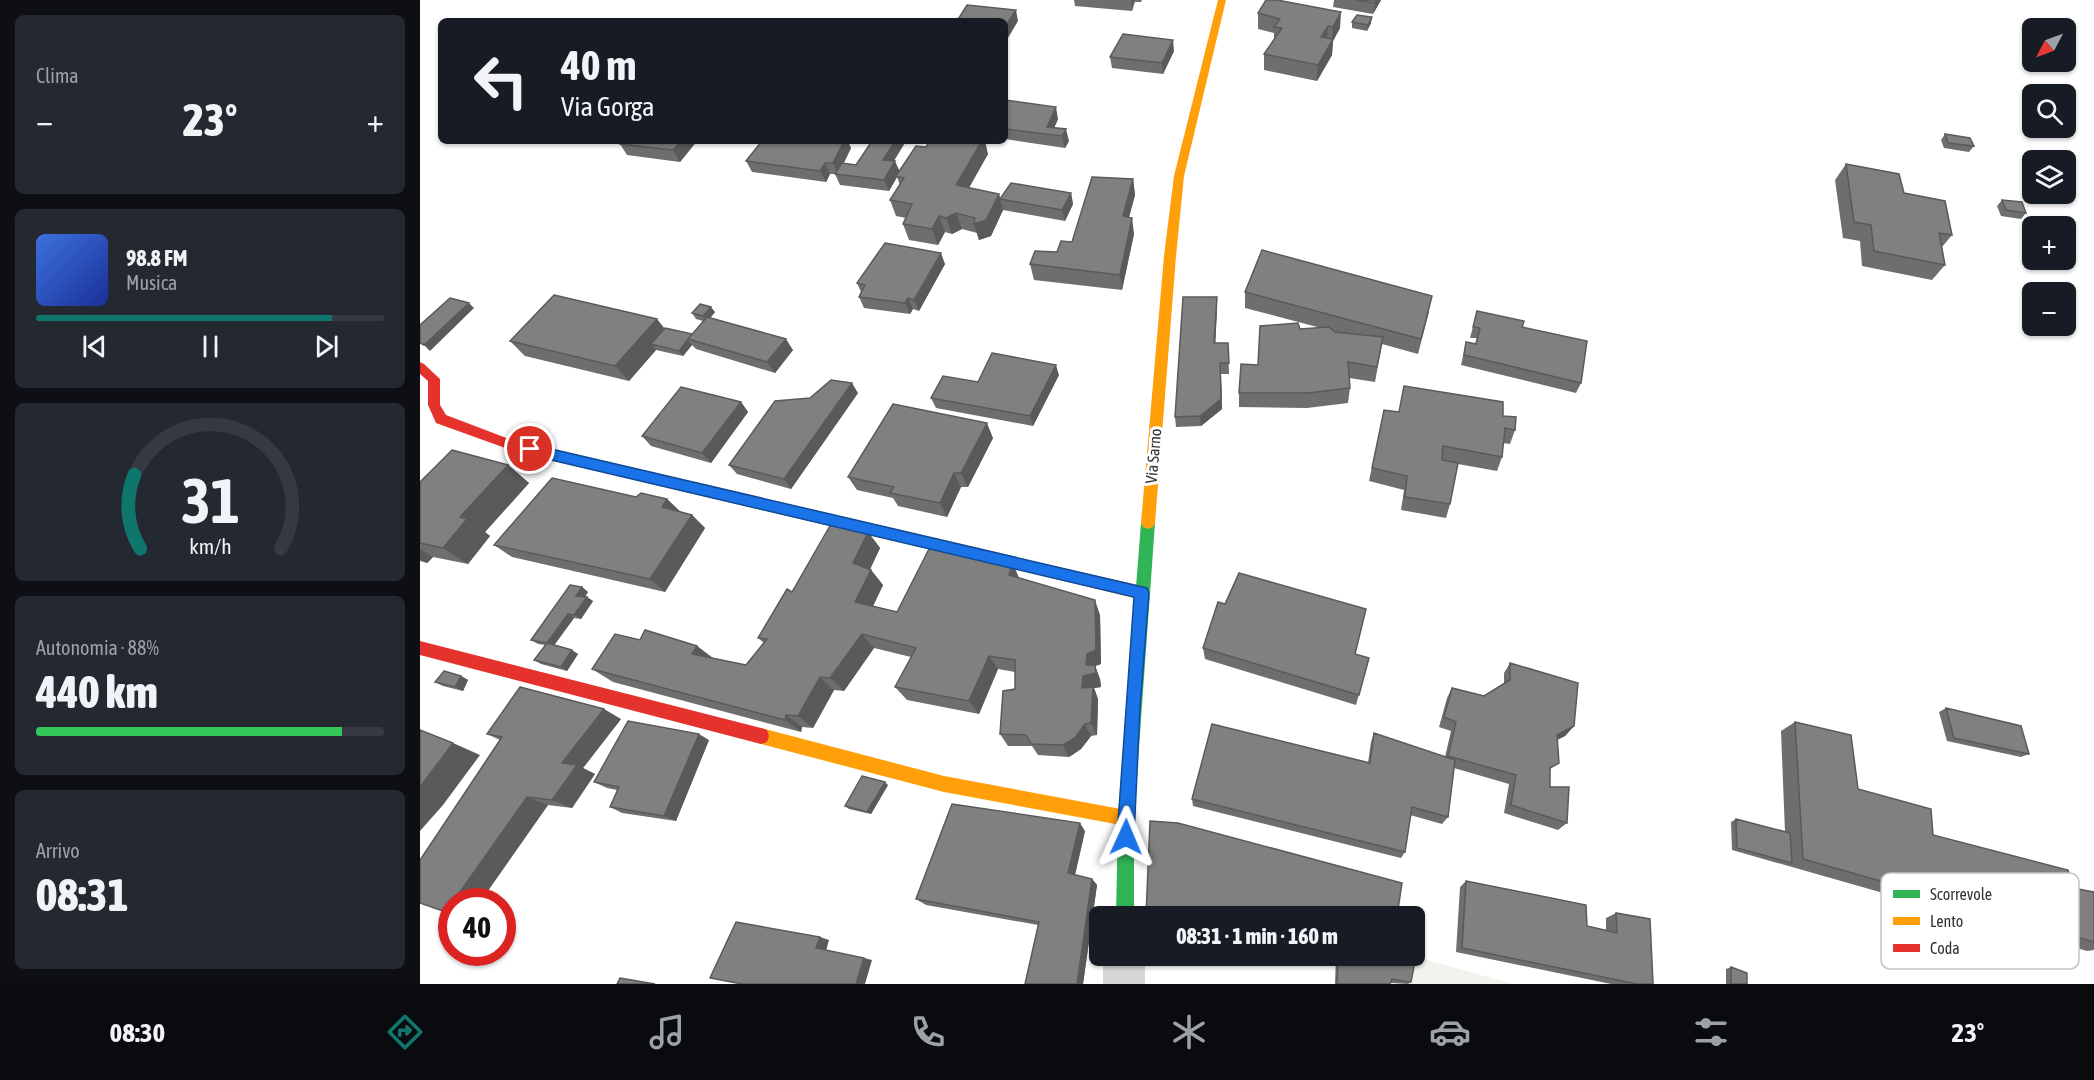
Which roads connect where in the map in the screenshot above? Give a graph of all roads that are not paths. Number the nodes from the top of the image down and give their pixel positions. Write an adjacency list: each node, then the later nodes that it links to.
1 (1221, 0): 3 (street, Via Sarno)
2 (420, 367): 3 (street)
3 (1142, 593): 5 (street, Via Sarno)
4 (420, 648): 5 (street)
5 (1126, 818): 6 (street, Via Sarno)
6 (1125, 906)
7 (1124, 966): 8 (street)
8 (1124, 984)

